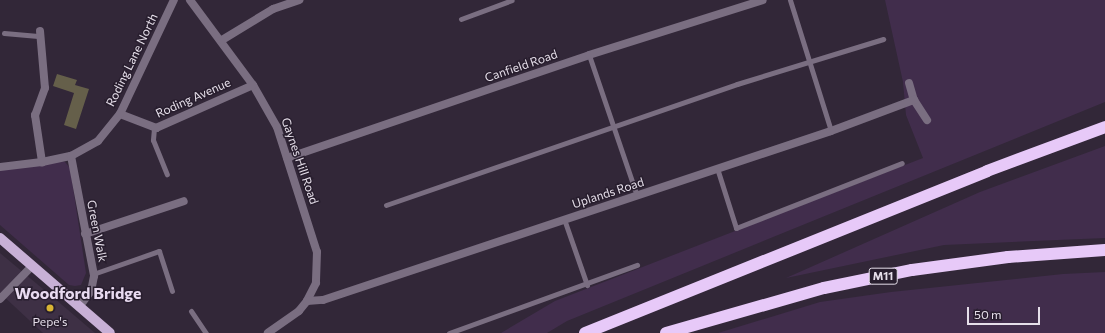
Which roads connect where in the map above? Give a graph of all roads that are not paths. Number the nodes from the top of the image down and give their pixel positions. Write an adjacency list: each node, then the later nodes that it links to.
1 (174, 0): 17 (street, Roding Lane North)
2 (190, 0): 11 (street, Gaynes Hill Road)
3 (299, 0): 11 (street)
4 (512, 0): 7 (lane)
5 (763, 0): 12 (street, Canfield Road)
6 (790, 0): 13 (lane)
7 (461, 19)
8 (4, 33): 9 (lane)
9 (41, 33): 25 (street)
10 (883, 39): 13 (lane)
11 (222, 40): 15 (street, Gaynes Hill Road)
12 (589, 55): 19 (lane); 24 (street, Canfield Road)
13 (810, 62): 19 (lane); 22 (lane)
14 (909, 83): 16 (street)
15 (253, 85): 21 (street, Roding Avenue); 24 (street, Gaynes Hill Road)
16 (914, 100): 18 (street); 22 (street, Uplands Road)
17 (120, 114): 21 (street, Roding Avenue); 23 (street, Roding Lane North)
18 (929, 122)
19 (613, 127): 30 (lane); 32 (lane)
20 (1105, 127): 50 (highway)
21 (154, 128): 29 (lane)
22 (831, 131): 28 (street, Uplands Road)
23 (71, 156): 25 (street, Roding Lane North); 34 (street, Green Walk)
24 (287, 158): 43 (street, Gaynes Hill Road)
25 (42, 162): 27 (street, Roding Lane North)
26 (902, 163): 28 (lane)
27 (0, 167)
28 (717, 168): 30 (street, Uplands Road)
29 (167, 174)
30 (637, 196): 33 (street, Uplands Road)
31 (184, 201): 34 (street)
32 (386, 205)
33 (564, 219): 40 (lane); 43 (street, Uplands Road)
34 (85, 234): 39 (street, Green Walk)
35 (0, 238): 38 (main road)
36 (1105, 250): 51 (highway, M11)
37 (637, 265): 40 (lane)
38 (32, 266): 42 (street); 44 (main road)
39 (93, 274): 41 (lane); 44 (street, Green Walk)
40 (587, 285): 49 (lane)
41 (172, 291)
42 (0, 299)
43 (307, 301): 48 (street, Gaynes Hill Road)
44 (79, 307): 46 (main road)
45 (191, 311): 47 (lane)
46 (110, 333)
47 (206, 333)
48 (268, 333)
49 (449, 333)
50 (585, 333)
51 (666, 333)

